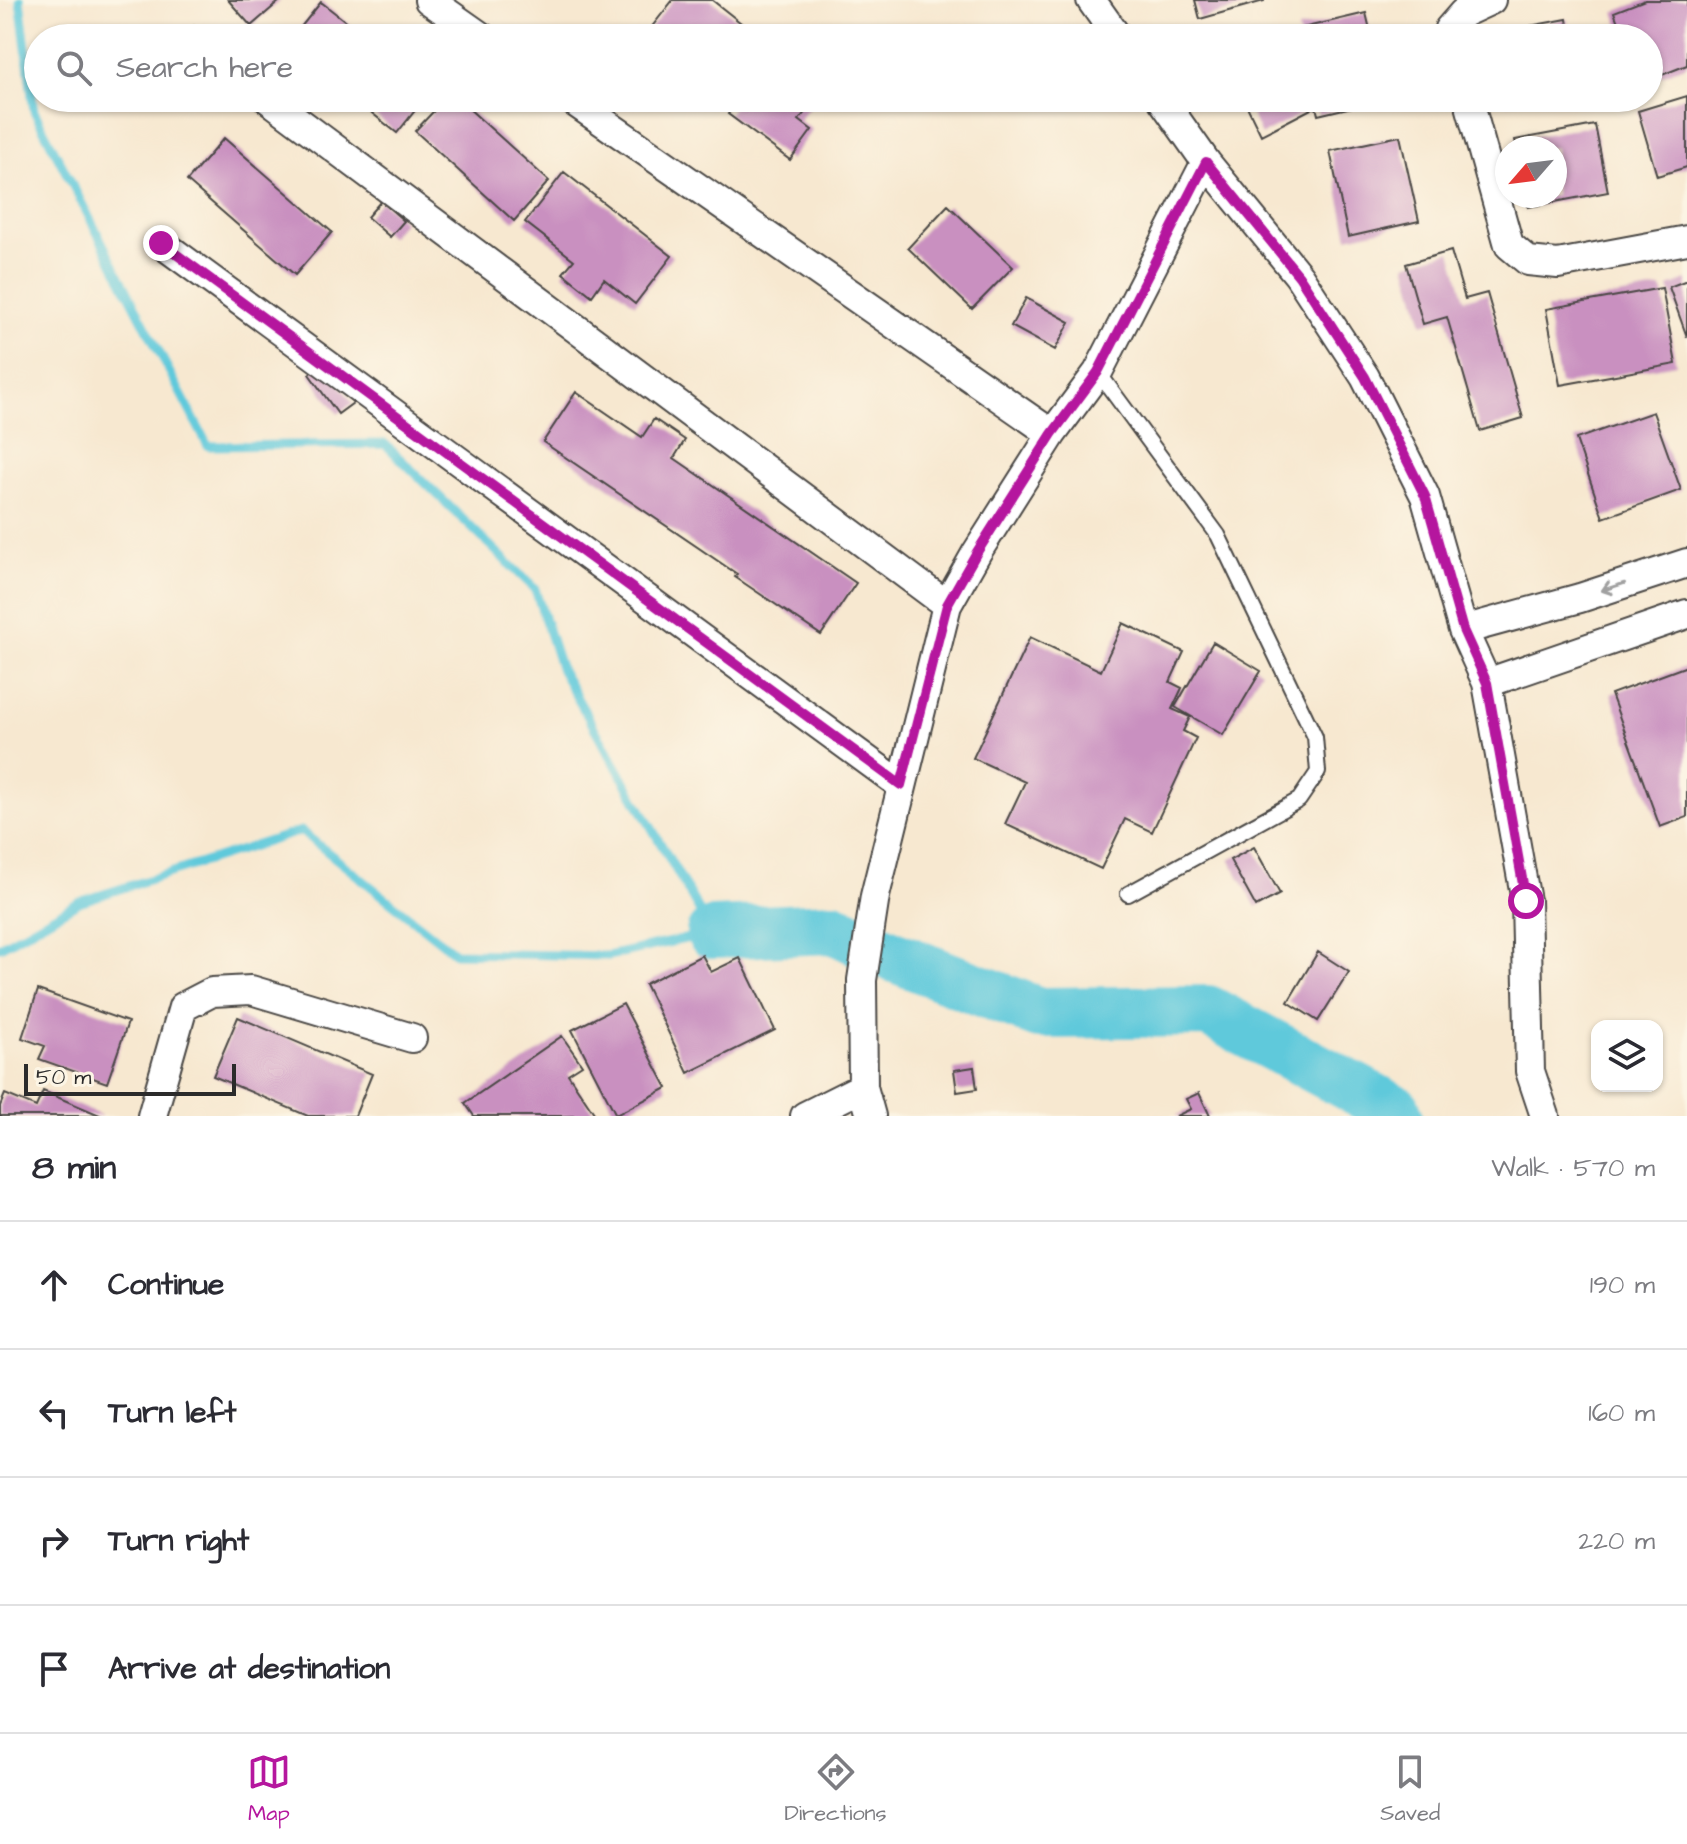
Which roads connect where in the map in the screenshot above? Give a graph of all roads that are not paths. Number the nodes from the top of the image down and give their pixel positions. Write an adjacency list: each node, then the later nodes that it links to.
1 (429, 0): 4 (street)
2 (1091, 0): 5 (street)
3 (1491, 0): 6 (street)
4 (463, 24)
5 (1108, 24)
6 (1453, 24)
7 (286, 112): 17 (street)
8 (589, 112): 15 (street)
9 (1171, 112): 11 (street)
10 (1472, 112): 12 (street)
11 (1206, 162): 14 (street); 19 (street)
12 (1687, 240)
13 (161, 243): 21 (street)
14 (1098, 372): 15 (street); 22 (lane)
15 (1052, 434): 17 (street)
16 (1687, 563): 19 (street, one-way to 19)
17 (947, 605): 21 (street)
18 (1687, 614): 20 (street)
19 (1463, 630): 20 (street)
20 (1487, 683): 28 (street)
21 (901, 785): 24 (street)
22 (1128, 894)
23 (412, 1038): 25 (street)
24 (863, 1087): 26 (street); 27 (street)
25 (152, 1116)
26 (805, 1116)
27 (871, 1116)
28 (1545, 1116)

